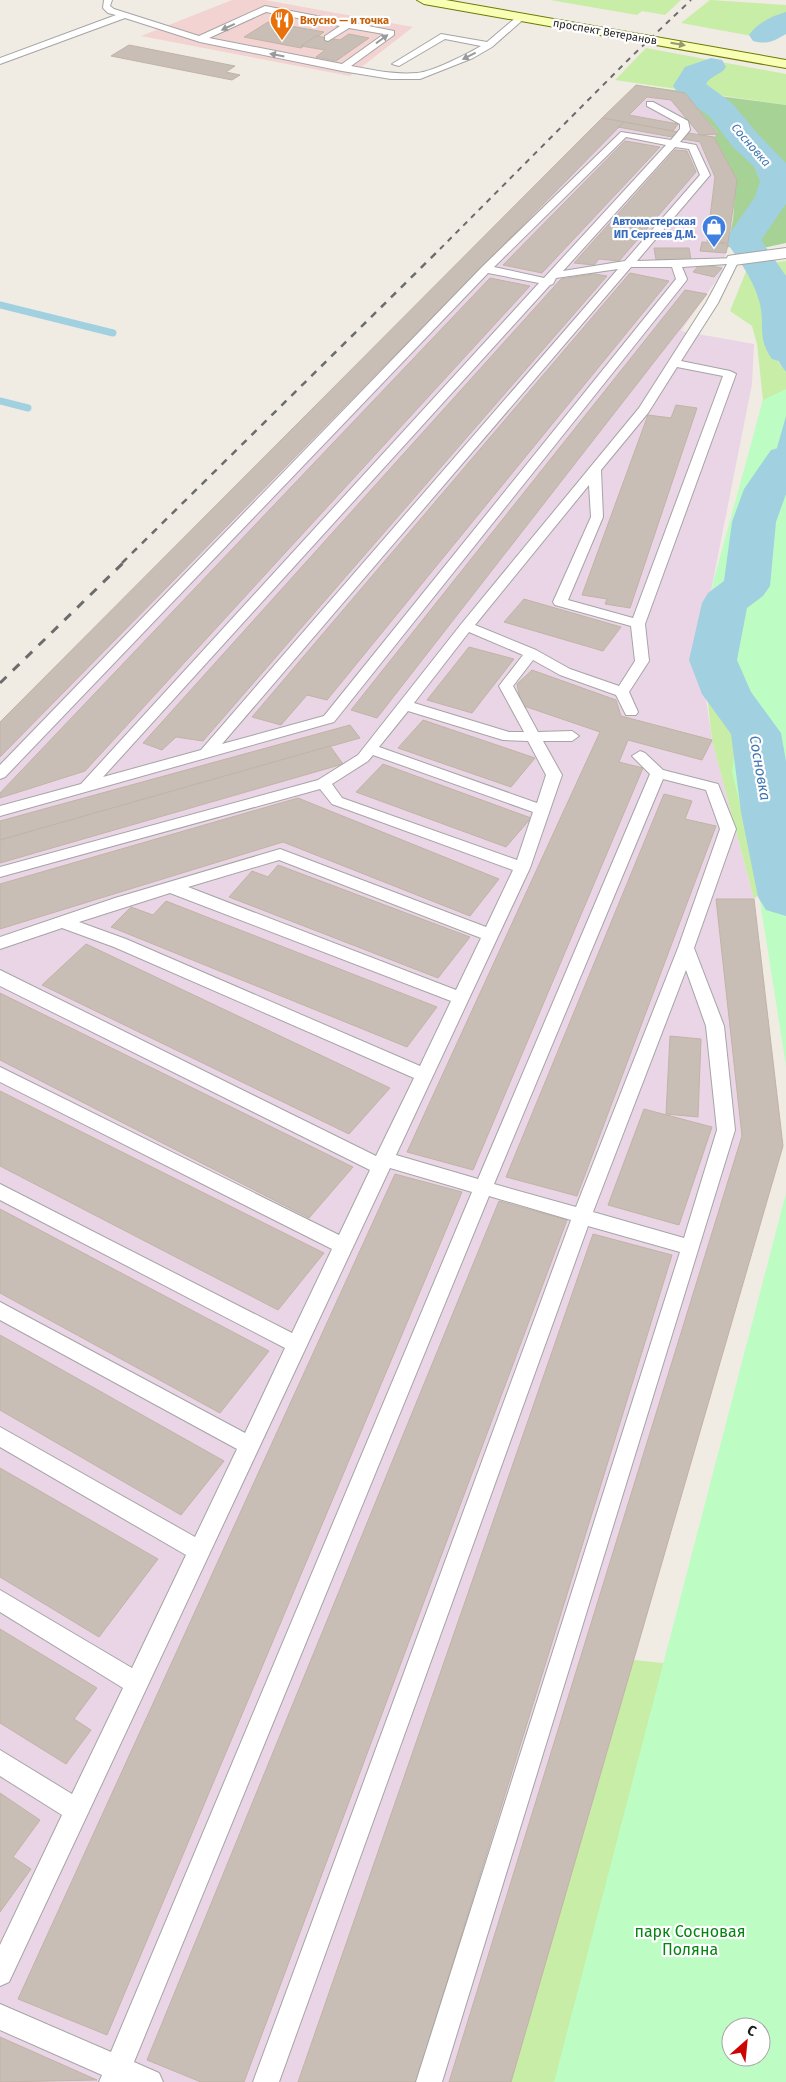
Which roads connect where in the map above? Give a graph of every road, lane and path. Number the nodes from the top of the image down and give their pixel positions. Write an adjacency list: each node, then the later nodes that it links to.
1 (108, 0): 4 (lane)
2 (424, 0): 5 (main road, проспект Ветеранов)
3 (487, 0): 11 (main road, проспект Ветеранов)
4 (123, 16): 8 (lane); 13 (lane)
5 (522, 17): 9 (lane); 15 (main road, проспект Ветеранов, one-way to 15)
6 (348, 24): 7 (lane); 8 (lane, one-way to 8); 16 (lane, one-way to 6)
7 (328, 38)
8 (200, 39): 12 (lane, one-way to 8)
9 (489, 45): 14 (lane); 16 (lane, one-way to 16)
10 (313, 48): 12 (lane)
11 (786, 53)
12 (296, 58): 16 (lane)
13 (0, 62)
14 (396, 64)
15 (786, 64)
16 (342, 68)
17 (650, 104): 18 (lane)
18 (674, 143): 21 (lane); 23 (lane); 24 (lane)
19 (778, 254): 20 (street)
20 (739, 259): 22 (lane); 25 (lane)
21 (629, 264): 22 (lane); 24 (lane); 36 (lane)
22 (676, 264): 36 (lane)
23 (486, 270): 24 (lane); 39 (lane)
24 (552, 279): 41 (lane)
25 (673, 364): 26 (lane); 27 (lane)
26 (595, 470): 27 (lane); 28 (lane)
27 (638, 624): 30 (lane)
28 (467, 626): 29 (lane); 31 (lane)
29 (531, 653): 30 (lane); 33 (lane)
30 (622, 692): 32 (lane)
31 (406, 705): 33 (lane); 35 (lane)
32 (632, 712)
33 (532, 735): 34 (lane); 43 (lane)
34 (572, 736)
35 (370, 749): 40 (lane); 43 (lane)
36 (205, 755): 41 (lane)
37 (640, 756): 38 (lane)
38 (658, 773): 50 (lane); 56 (lane)
39 (0, 774)
40 (323, 783): 44 (lane); 45 (lane)
41 (86, 787): 42 (lane)
42 (0, 810)
43 (542, 810): 44 (lane)
44 (522, 868): 48 (lane)
45 (0, 872)
46 (171, 887): 47 (lane); 48 (lane); 52 (lane)
47 (62, 922): 49 (lane); 54 (lane)
48 (490, 935): 52 (lane)
49 (0, 943)
50 (686, 948): 58 (lane); 60 (lane)
51 (0, 976): 55 (lane)
52 (460, 998): 54 (lane)
53 (0, 1074): 59 (lane)
54 (424, 1075): 55 (lane)
55 (383, 1163): 56 (lane); 59 (lane)
56 (483, 1188): 58 (lane); 72 (lane)
57 (0, 1191): 62 (lane)
58 (582, 1216): 60 (lane); 74 (lane)
59 (344, 1246): 62 (lane)
60 (691, 1248): 75 (lane)
61 (0, 1310): 64 (lane)
62 (297, 1345): 64 (lane)
63 (0, 1436): 65 (lane)
64 (250, 1446): 65 (lane)
65 (200, 1552): 67 (lane)
66 (0, 1600): 67 (lane)
67 (138, 1684): 69 (lane)
68 (0, 1762): 69 (lane)
69 (77, 1811): 70 (lane)
70 (2, 1965)
71 (0, 2017): 72 (lane)
72 (116, 2075): 73 (lane)
73 (150, 2082)
74 (266, 2082)
75 (429, 2082)

